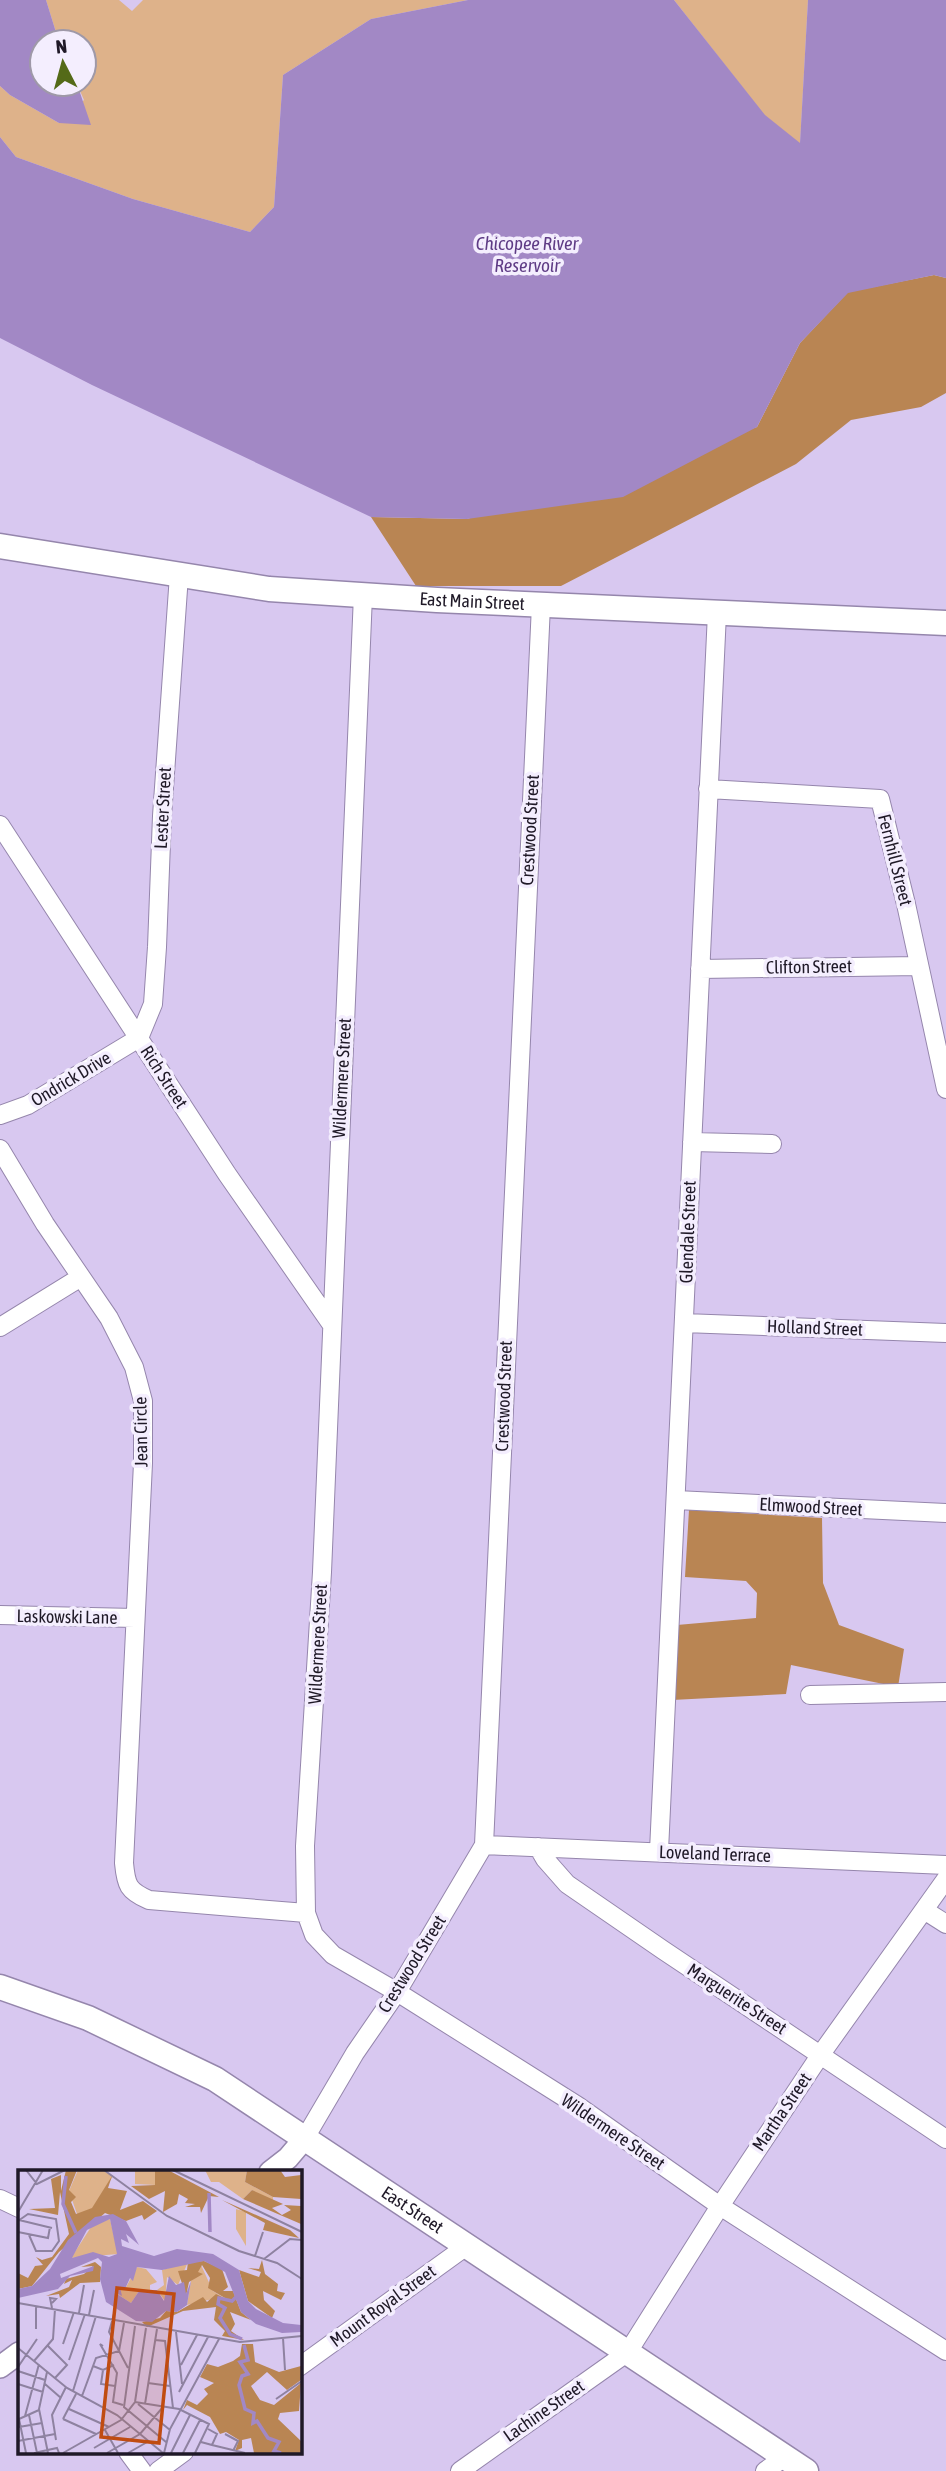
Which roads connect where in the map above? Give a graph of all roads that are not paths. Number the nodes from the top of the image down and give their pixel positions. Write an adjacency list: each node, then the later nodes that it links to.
1 (0, 546): 2 (main road, East Main Street)
2 (178, 575): 3 (main road, East Main Street); 11 (street, Lester Street)
3 (363, 595): 4 (main road, East Main Street); 19 (street, Wildermere Street)
4 (541, 605): 5 (main road, East Main Street); 28 (street, Crestwood Street)
5 (718, 612): 6 (main road, East Main Street); 7 (street, Glendale Street)
6 (946, 623)
7 (708, 789): 9 (street, Fernhill Street); 10 (street, Glendale Street)
8 (0, 825): 11 (street, Rich Street)
9 (919, 966): 10 (street, Clifton Street); 12 (street, Fernhill Street)
10 (700, 969): 14 (street, Glendale Street)
11 (139, 1038): 13 (street, Ondrick Drive); 19 (street, Rich Street)
12 (946, 1089)
13 (0, 1115)
14 (692, 1142): 15 (street); 18 (street, Glendale Street)
15 (772, 1144)
16 (0, 1149): 17 (street, Jean Circle)
17 (81, 1277): 20 (street); 25 (street, Jean Circle)
18 (684, 1323): 21 (street, Holland Street); 22 (street, Glendale Street)
19 (332, 1325): 34 (street, Wildermere Street)
20 (0, 1327)
21 (946, 1333)
22 (676, 1500): 23 (street, Elmwood Street); 30 (street, Glendale Street)
23 (946, 1513)
24 (0, 1615): 25 (street, Laskowski Lane)
25 (135, 1618): 34 (street, Jean Circle)
26 (946, 1692): 27 (street)
27 (810, 1695)
28 (484, 1845): 29 (street, Loveland Terrace); 37 (street, Crestwood Street)
29 (538, 1847): 30 (street, Loveland Terrace); 38 (street, Marguerite Street)
30 (659, 1852): 31 (street, Loveland Terrace)
31 (946, 1865)
32 (946, 1879): 33 (street, Martha Street)
33 (924, 1909): 35 (street); 38 (street, Martha Street)
34 (306, 1913): 37 (street, Wildermere Street)
35 (946, 1924)
36 (0, 1987): 39 (main road, East Street)
37 (397, 1992): 39 (street, Crestwood Street); 43 (street, Wildermere Street)
38 (821, 2054): 40 (street, Marguerite Street); 43 (street, Martha Street)
39 (305, 2138): 41 (street); 45 (main road, East Street)
40 (946, 2139)
41 (273, 2170)
42 (0, 2199): 44 (street)
43 (720, 2206): 46 (street, Wildermere Street); 47 (street, Martha Street)
44 (18, 2208)
45 (468, 2245): 47 (main road, East Street); 50 (street, Mount Royal Street)
46 (946, 2351)
47 (628, 2352): 53 (main road, East Street); 56 (street, Lachine Street)
48 (18, 2354): 49 (street)
49 (0, 2367)
50 (301, 2367)
51 (129, 2454): 54 (street)
52 (181, 2454): 55 (street)
53 (775, 2464): 57 (main road, East Street)
54 (142, 2471)
55 (158, 2471)
56 (460, 2471)
57 (806, 2471)

